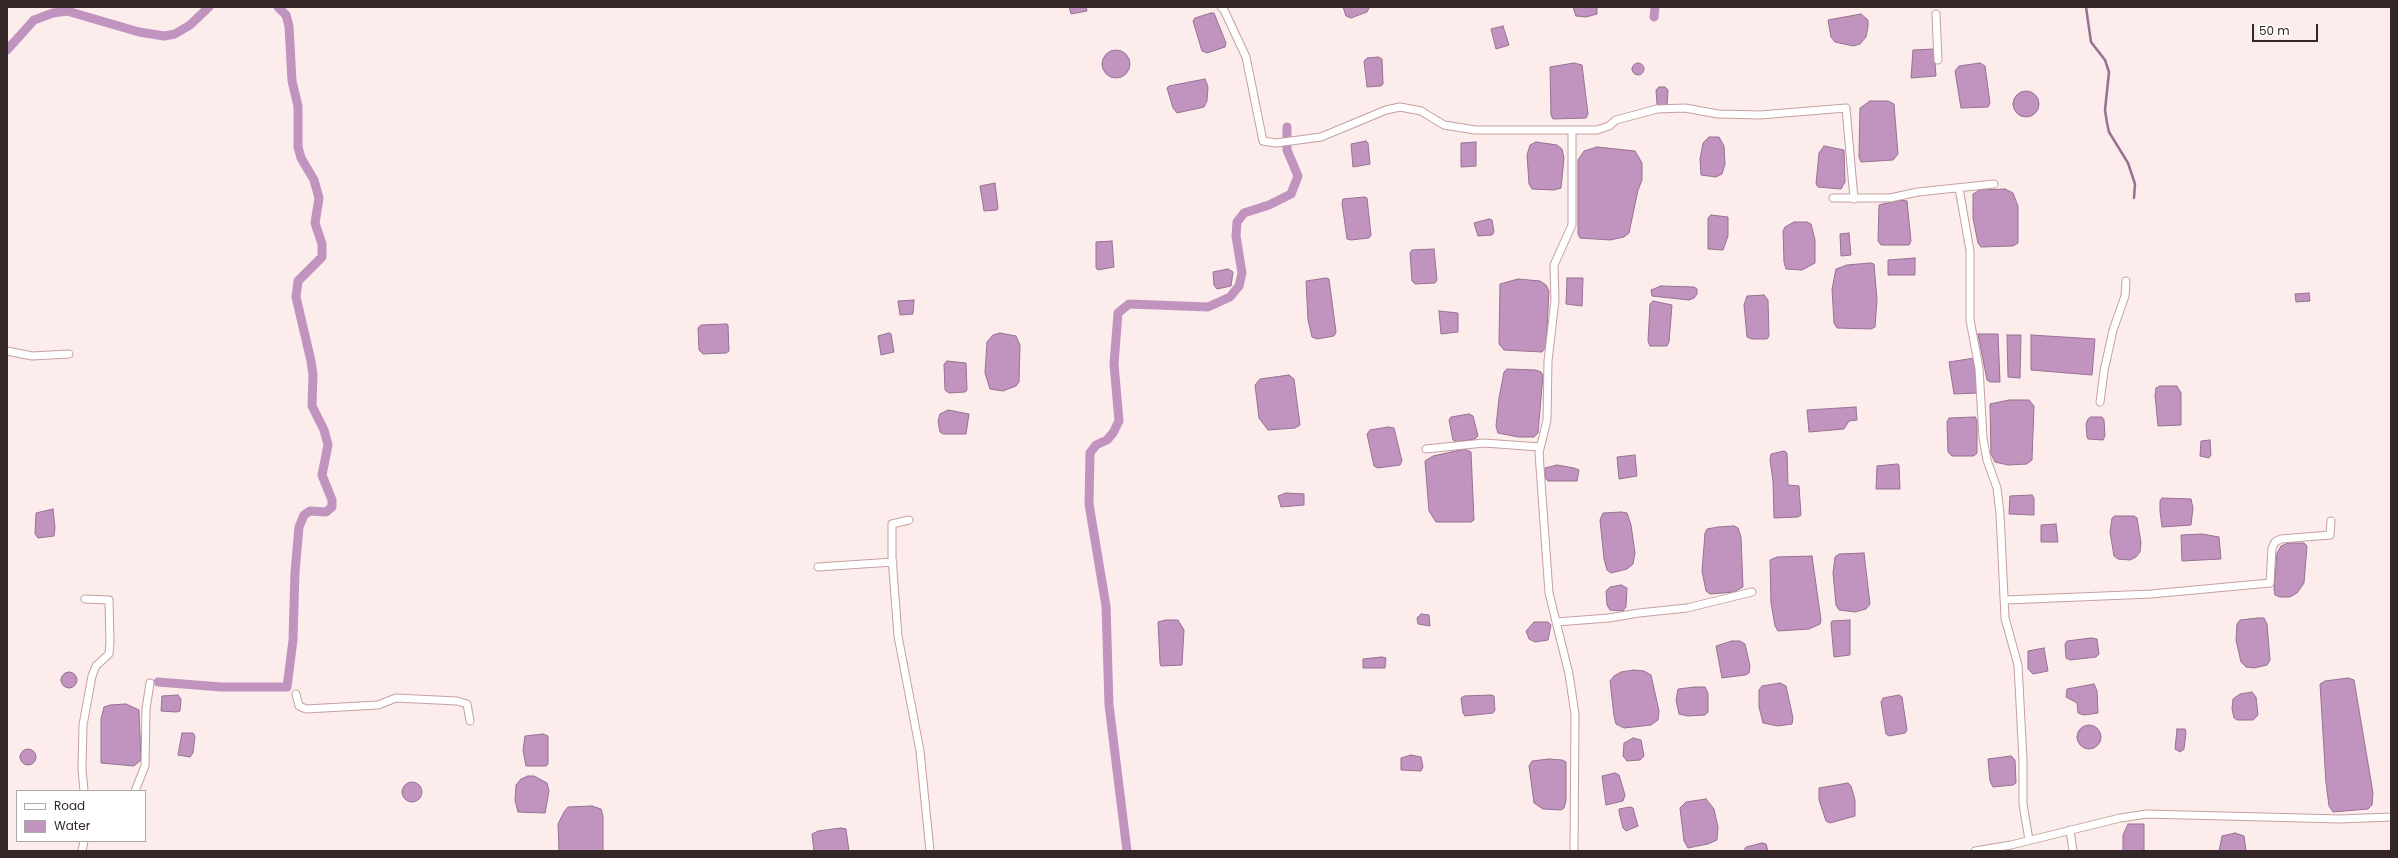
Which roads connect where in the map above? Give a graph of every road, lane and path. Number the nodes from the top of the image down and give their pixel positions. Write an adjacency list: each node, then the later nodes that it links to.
1 (1221, 7): 4 (street)
2 (1936, 14): 3 (street)
3 (1938, 60)
4 (1572, 131): 8 (street); 13 (street)
5 (1994, 184): 6 (street)
6 (1958, 188): 8 (street); 21 (street)
7 (1833, 198): 8 (street)
8 (1854, 199)
9 (2126, 281): 12 (street)
10 (7, 352): 11 (street)
11 (69, 354)
12 (2100, 402)
13 (1540, 447): 14 (street); 22 (street)
14 (1426, 449)
15 (909, 520): 17 (street)
16 (2331, 521): 21 (street)
17 (892, 562): 18 (street); 31 (street)
18 (818, 567)
19 (1752, 592): 22 (street)
20 (85, 599): 26 (street)
21 (2006, 600): 30 (street)
22 (1556, 622): 32 (street)
23 (150, 683): 27 (street)
24 (296, 694): 25 (street)
25 (470, 721)
26 (84, 790)
27 (135, 790)
28 (2391, 817): 29 (street)
29 (2070, 830): 30 (street); 34 (street)
30 (2029, 840): 33 (street)
31 (930, 851)
32 (1574, 851)
33 (1975, 851)
34 (2073, 851)

